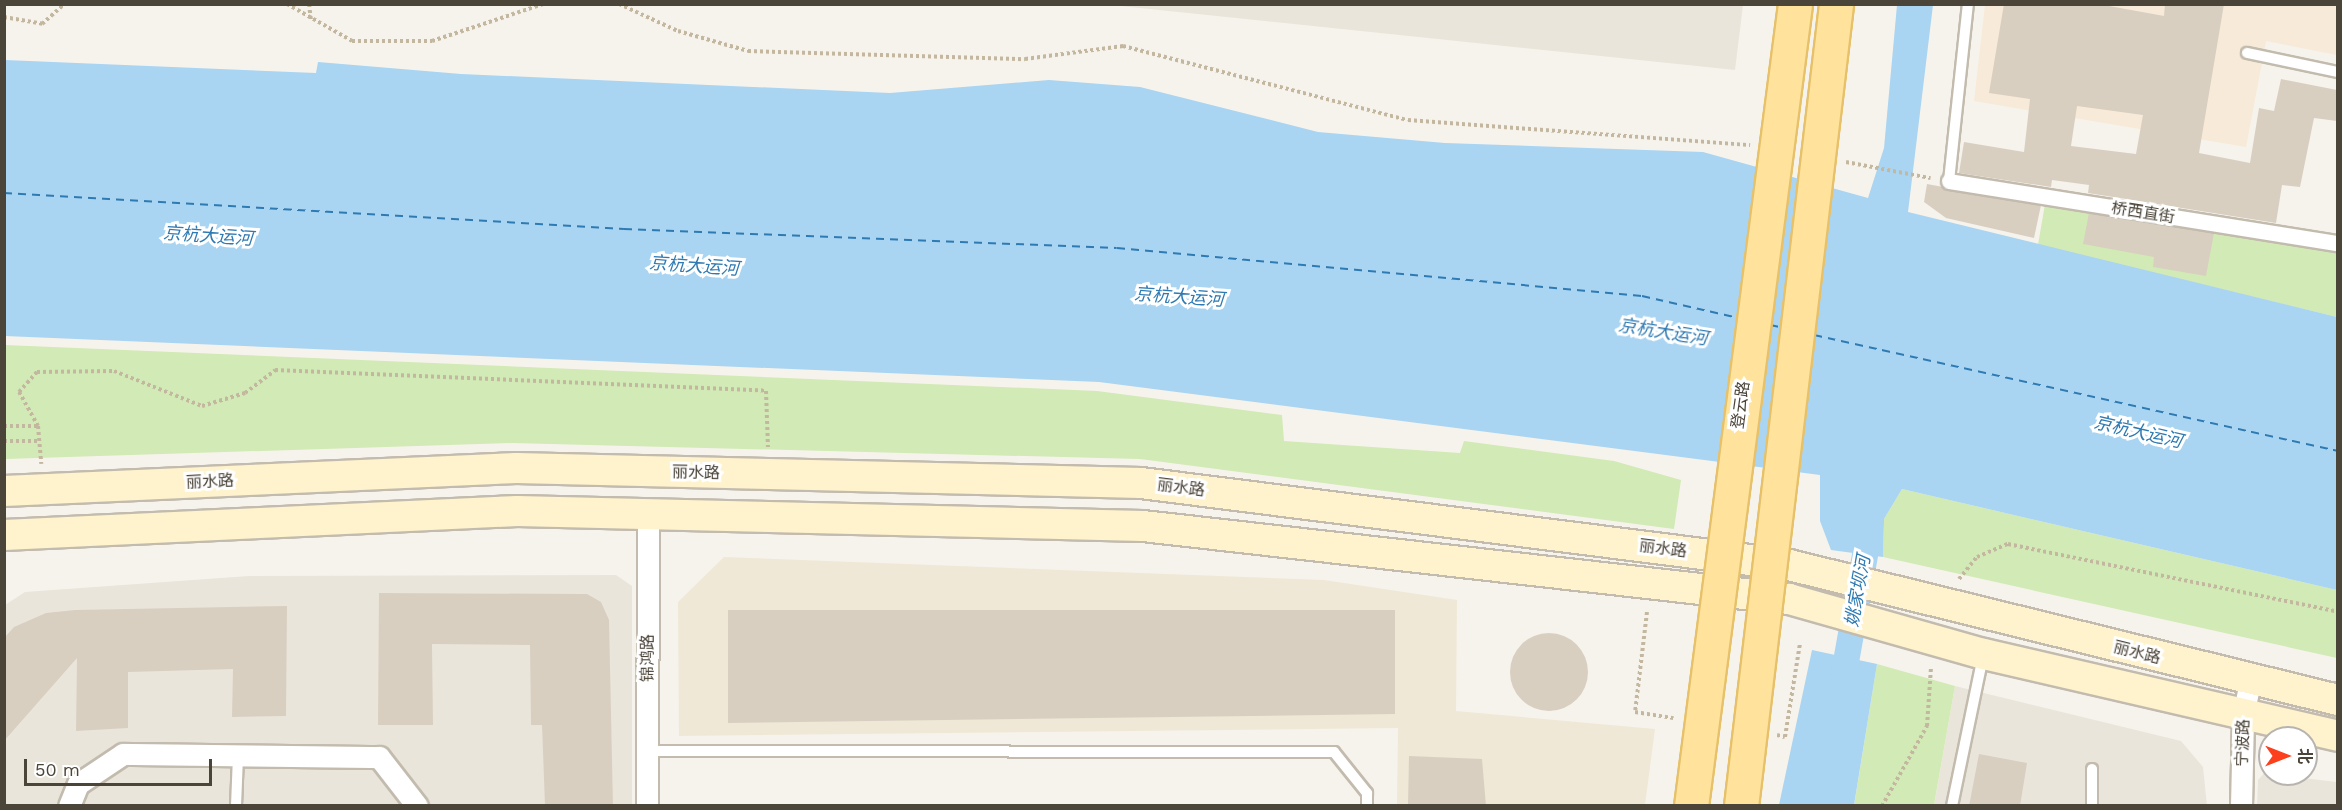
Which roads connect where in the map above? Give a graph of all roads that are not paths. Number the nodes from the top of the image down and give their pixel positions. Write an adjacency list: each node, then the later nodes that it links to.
1 (1794, 4): 24 (main road, 登云路, bridge)
2 (1836, 4): 25 (main road, bridge)
3 (1968, 4): 6 (lane)
4 (2247, 53): 5 (lane)
5 (2337, 72)
6 (1943, 180): 7 (street, 桥西直街)
7 (2337, 243)
8 (4, 491): 12 (main road, 丽水路)
9 (648, 511): 10 (main road); 11 (main road); 16 (street, 锦鸿路)
10 (4, 535)
11 (1984, 654): 14 (main road); 26 (lane)
12 (2250, 681): 13 (main road, 丽水路); 14 (street, 宁波路)
13 (2337, 700)
14 (2243, 715): 15 (main road); 28 (street, 宁波路)
15 (2337, 736)
16 (647, 751): 22 (street, 锦鸿路); 23 (lane)
17 (238, 756): 19 (street); 20 (lane); 21 (street)
18 (2092, 769): 27 (lane)
19 (69, 806)
20 (236, 806)
21 (417, 806)
22 (647, 806)
23 (1367, 806)
24 (1691, 806)
25 (1741, 806)
26 (1952, 806)
27 (2092, 806)
28 (2241, 806)

